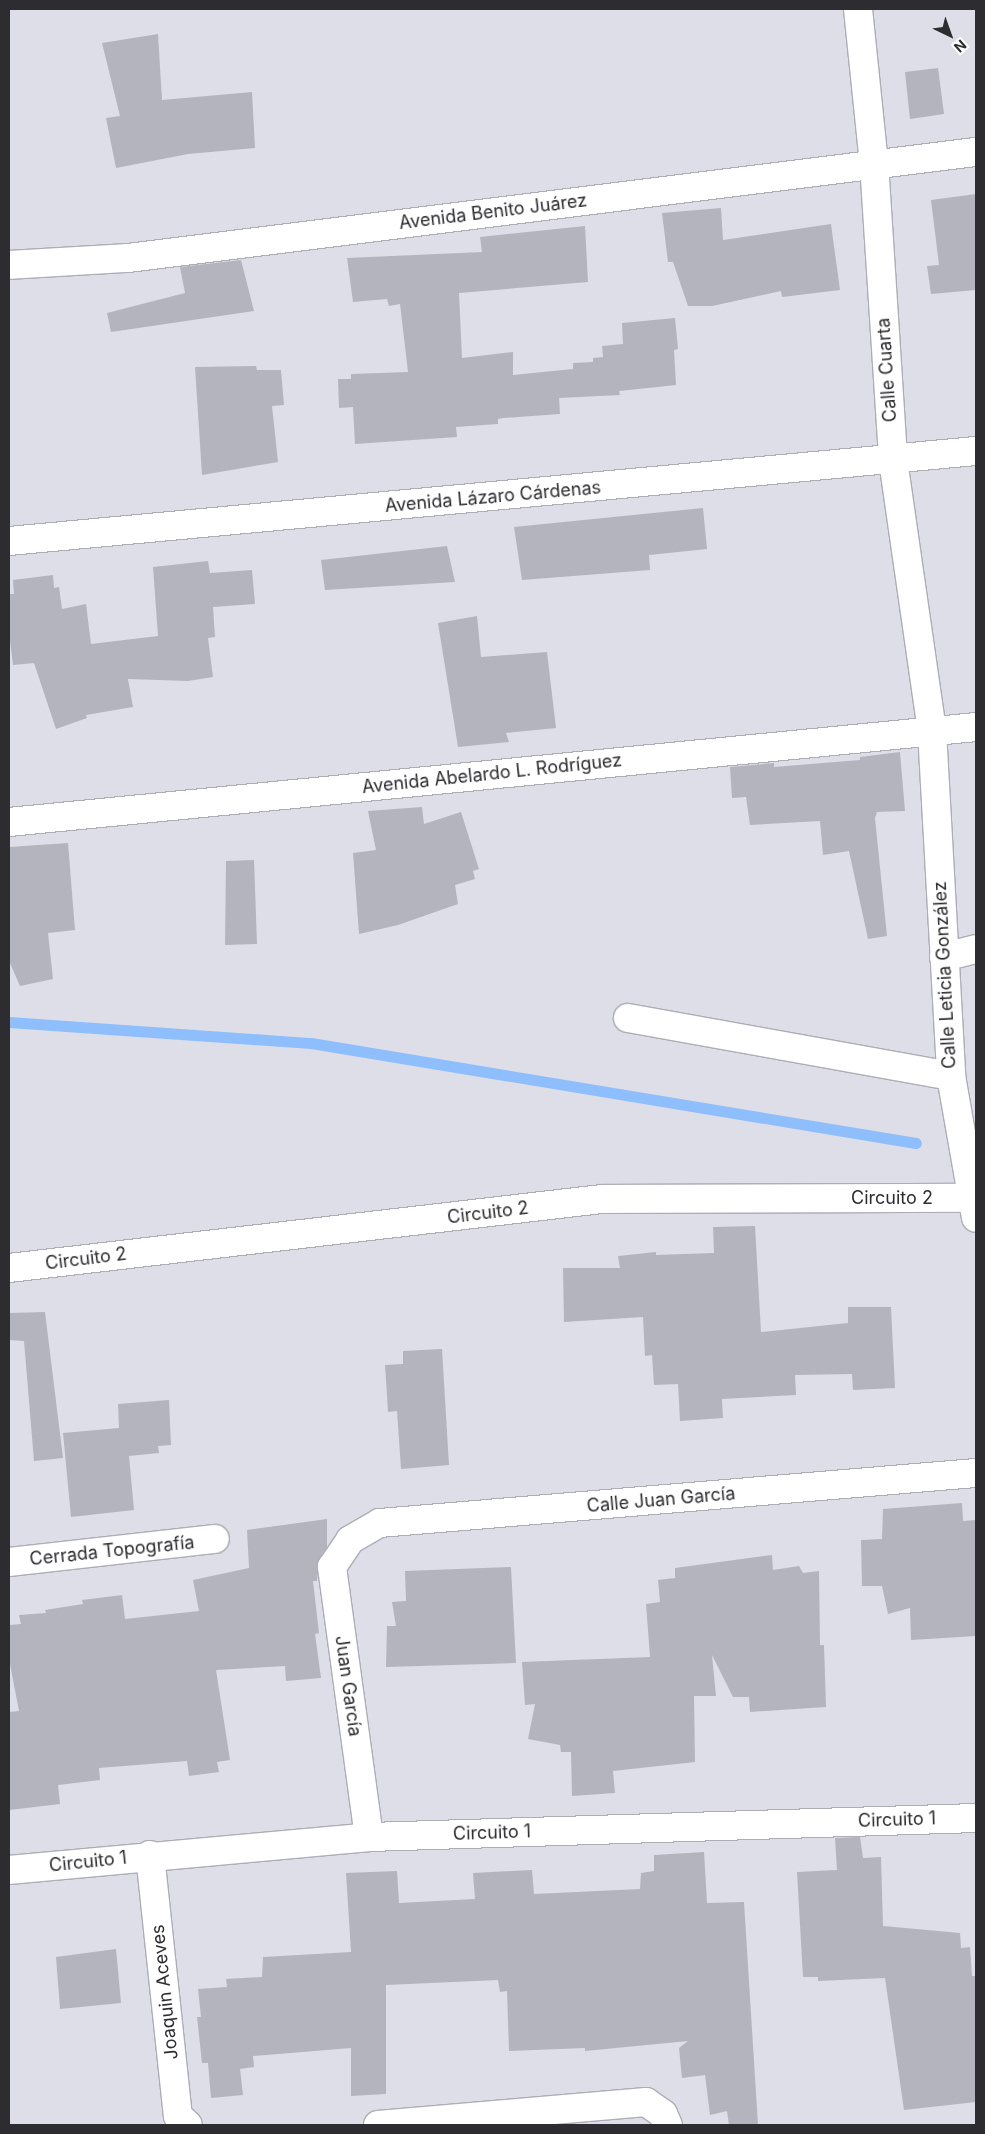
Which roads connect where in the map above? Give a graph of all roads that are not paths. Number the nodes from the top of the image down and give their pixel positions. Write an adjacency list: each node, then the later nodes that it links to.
1 (858, 9): 3 (street, Calle Cuarta)
2 (976, 152): 3 (street, Avenida Benito Juárez)
3 (874, 163): 4 (street, Avenida Benito Juárez); 6 (street, Calle Cuarta)
4 (9, 265)
5 (976, 451): 6 (street, Avenida Lázaro Cárdenas)
6 (893, 460): 7 (street, Avenida Lázaro Cárdenas); 9 (street, Calle Cuarta)
7 (9, 541)
8 (976, 726): 9 (street, Avenida Abelardo L. Rodríguez)
9 (932, 730): 10 (street, Avenida Abelardo L. Rodríguez); 12 (street, Calle Leticia González)
10 (9, 822)
11 (976, 949): 12 (street)
12 (944, 956): 14 (street, Calle Leticia González)
13 (628, 1018): 14 (street)
14 (951, 1076): 15 (street, Calle Leticia González)
15 (973, 1208): 16 (street, Circuito 2)
16 (9, 1268)
17 (976, 1473): 19 (street, Calle Juan García)
18 (216, 1539): 20 (street, Cerrada Topografía)
19 (350, 1540): 22 (street, Juan García)
20 (9, 1562)
21 (976, 1818): 22 (street, Circuito 1)
22 (369, 1836): 23 (street, Circuito 1)
23 (150, 1855): 24 (street, Circuito 1); 25 (street, Joaquin Aceves)
24 (9, 1870)
25 (188, 2125)
26 (378, 2125): 27 (street)
27 (668, 2125)

